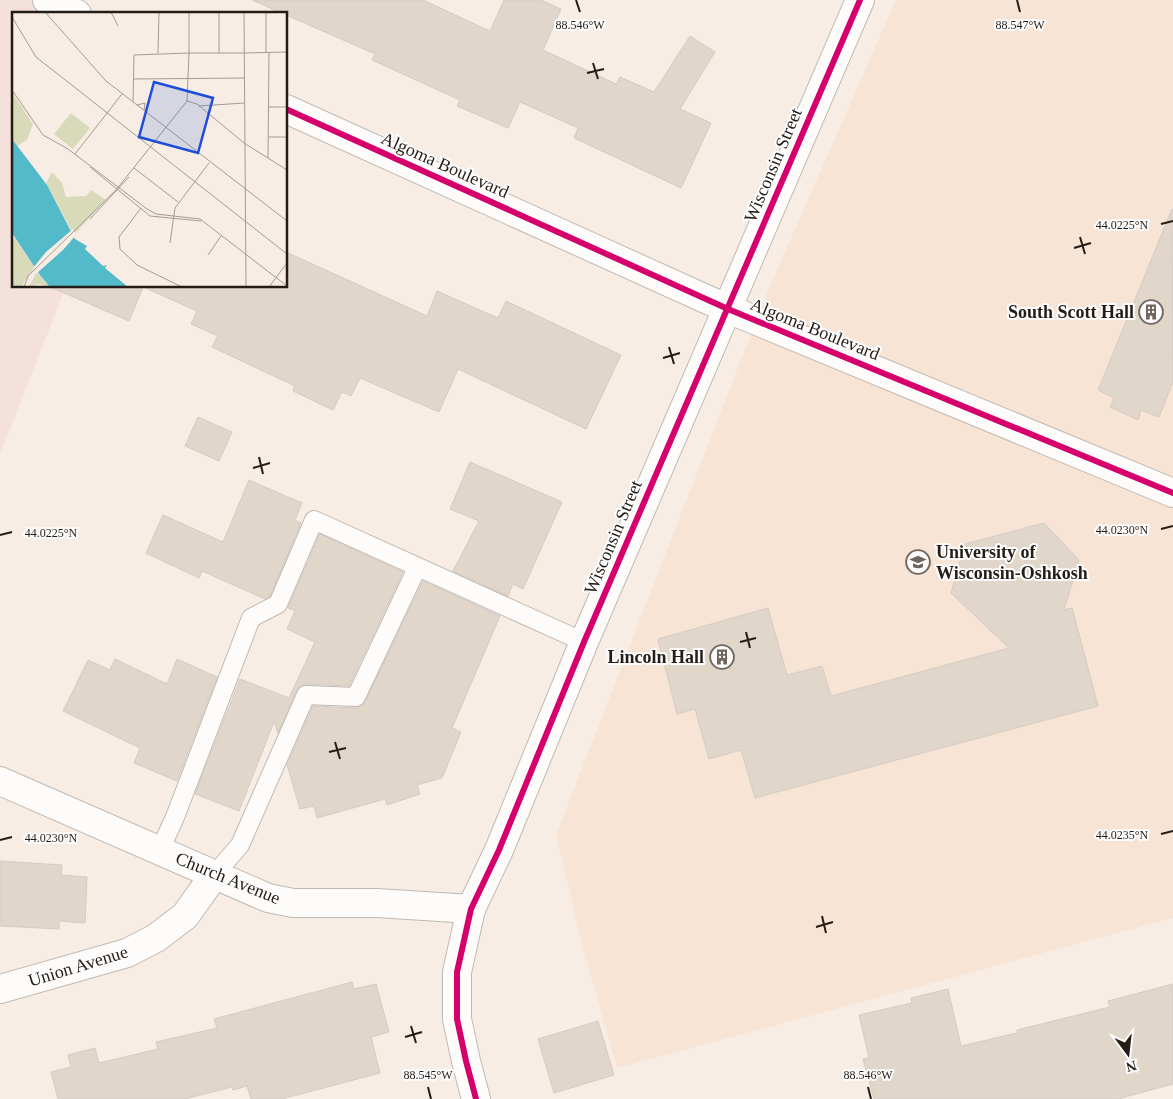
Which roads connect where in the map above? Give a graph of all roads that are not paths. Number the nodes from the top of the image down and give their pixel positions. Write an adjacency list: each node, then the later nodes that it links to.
1 (47, 0): 3 (main road)
2 (860, 0): 5 (main road, Wisconsin Street)
3 (73, 12)
4 (288, 110): 5 (main road, Algoma Boulevard)
5 (728, 309): 6 (main road, Algoma Boulevard); 8 (main road, Wisconsin Street)
6 (1173, 493)
7 (417, 568): 8 (lane); 10 (lane); 11 (lane)
8 (584, 642): 12 (main road, Wisconsin Street)
9 (0, 781): 10 (main road, Church Avenue)
10 (160, 850): 11 (main road, Church Avenue)
11 (215, 874): 12 (main road, Church Avenue); 13 (main road, Union Avenue)
12 (471, 909): 14 (main road, Wisconsin Street)
13 (0, 989)
14 (476, 1099)

